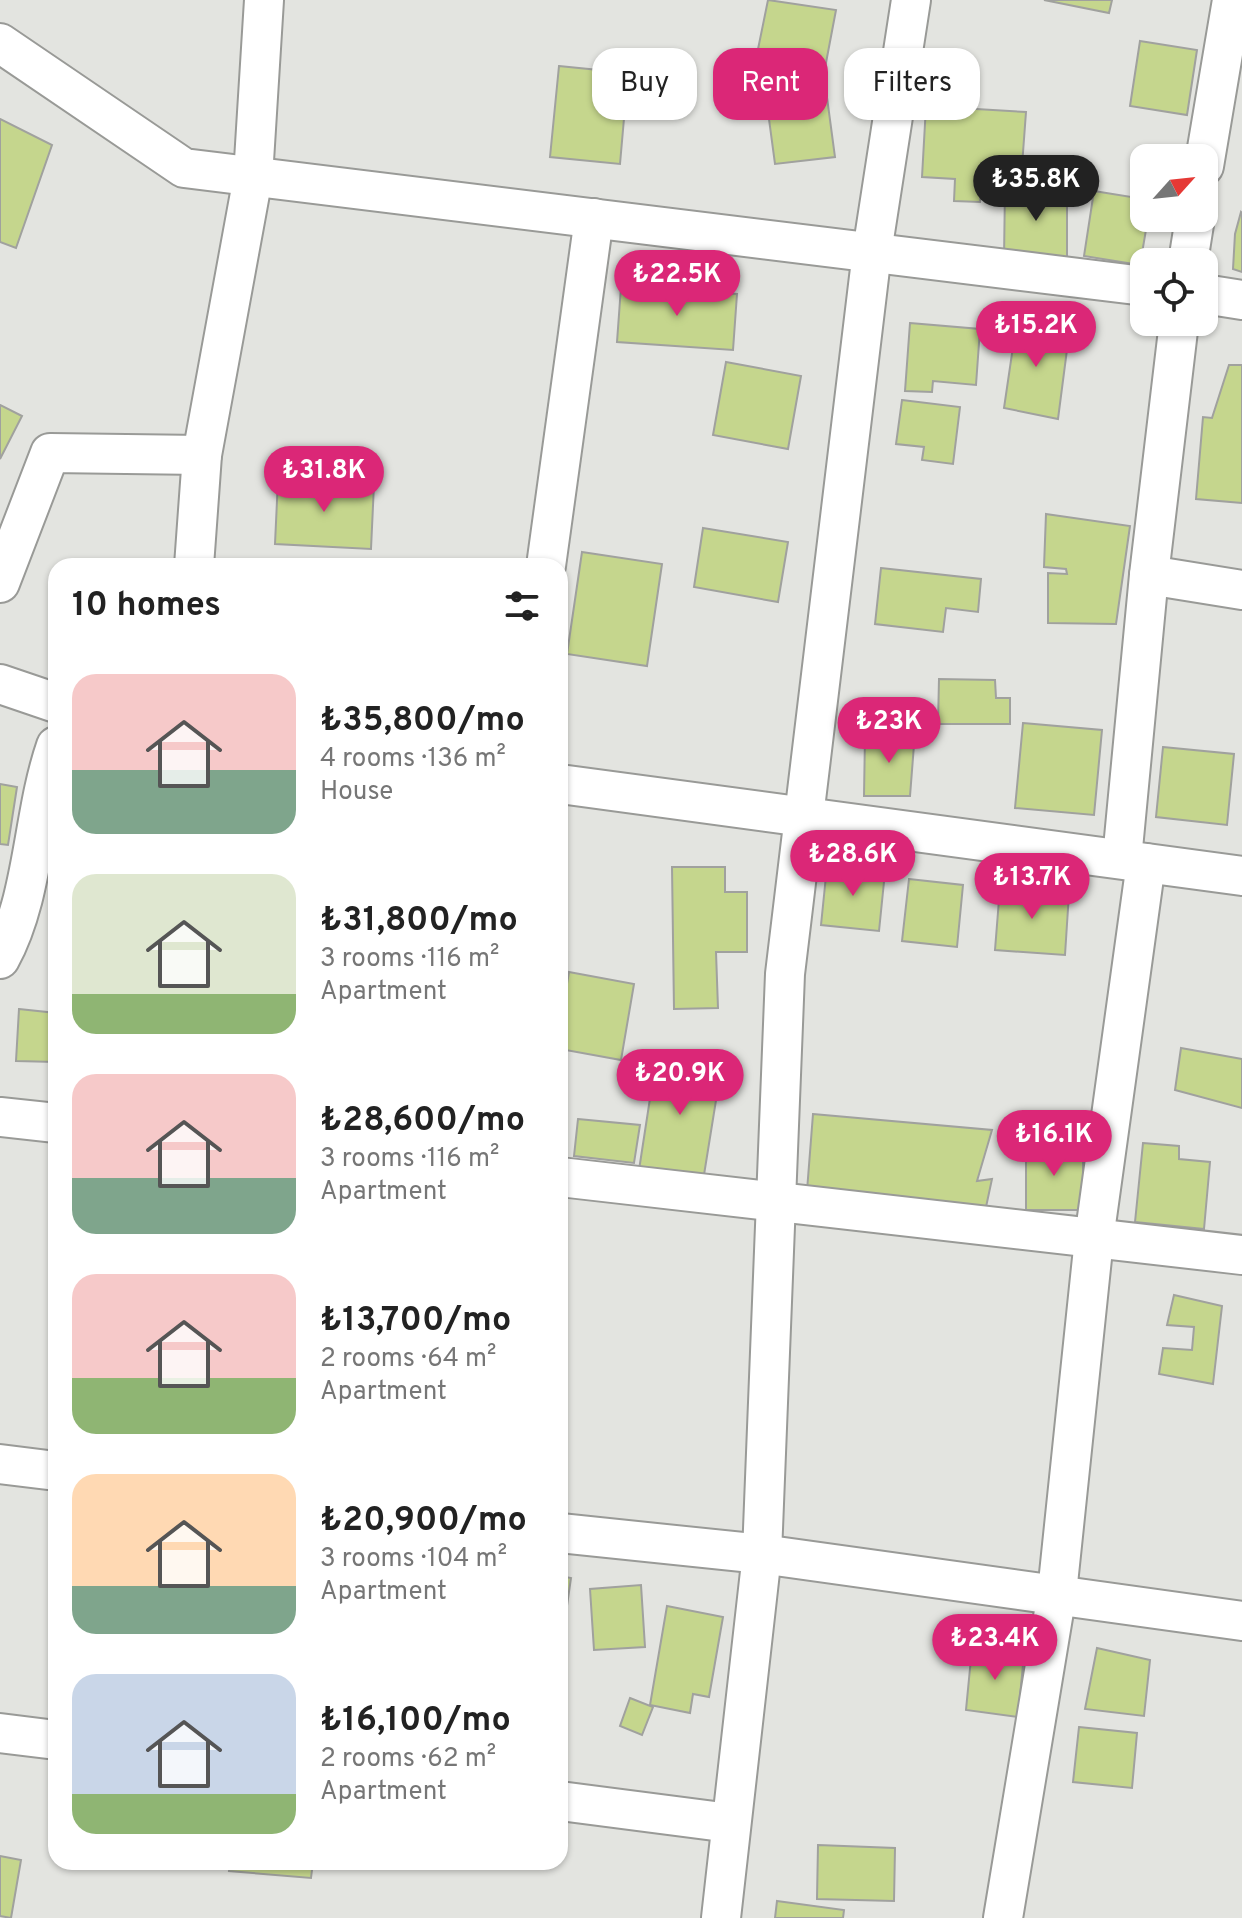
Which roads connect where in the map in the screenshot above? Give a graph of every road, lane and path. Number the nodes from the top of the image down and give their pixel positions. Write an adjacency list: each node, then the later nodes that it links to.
1 (264, 0): 6 (street)
2 (911, 0): 8 (street)
3 (1232, 0): 5 (street)
4 (0, 43): 6 (street)
5 (1208, 144)
6 (253, 177): 7 (street); 13 (street)
7 (594, 218): 8 (street); 15 (street)
8 (872, 252): 9 (street); 23 (street)
9 (1130, 284)
10 (1218, 296): 11 (street)
11 (1242, 300)
12 (1177, 336): 16 (street)
13 (202, 455): 14 (street); 17 (street)
14 (195, 558)
15 (547, 558)
16 (1149, 575): 18 (street); 24 (street)
17 (0, 583)
18 (1242, 590)
19 (0, 684): 20 (street)
20 (48, 700)
21 (48, 770): 26 (street)
22 (568, 785): 23 (street)
23 (803, 816): 24 (street); 30 (street)
24 (1134, 861): 25 (street); 31 (street)
25 (1242, 876)
26 (0, 959)
27 (0, 1117): 28 (street)
28 (48, 1122)
29 (568, 1178): 30 (street)
30 (776, 1201): 31 (street); 36 (street)
31 (1094, 1239): 32 (street); 37 (street)
32 (1242, 1255)
33 (0, 1464): 34 (street)
34 (48, 1470)
35 (568, 1534): 36 (street)
36 (762, 1554): 37 (street); 42 (street)
37 (1057, 1593): 38 (street); 44 (street)
38 (1242, 1621)
39 (0, 1733): 40 (street)
40 (48, 1739)
41 (568, 1802): 42 (street)
42 (730, 1823): 43 (street)
43 (721, 1918)
44 (1003, 1918)

